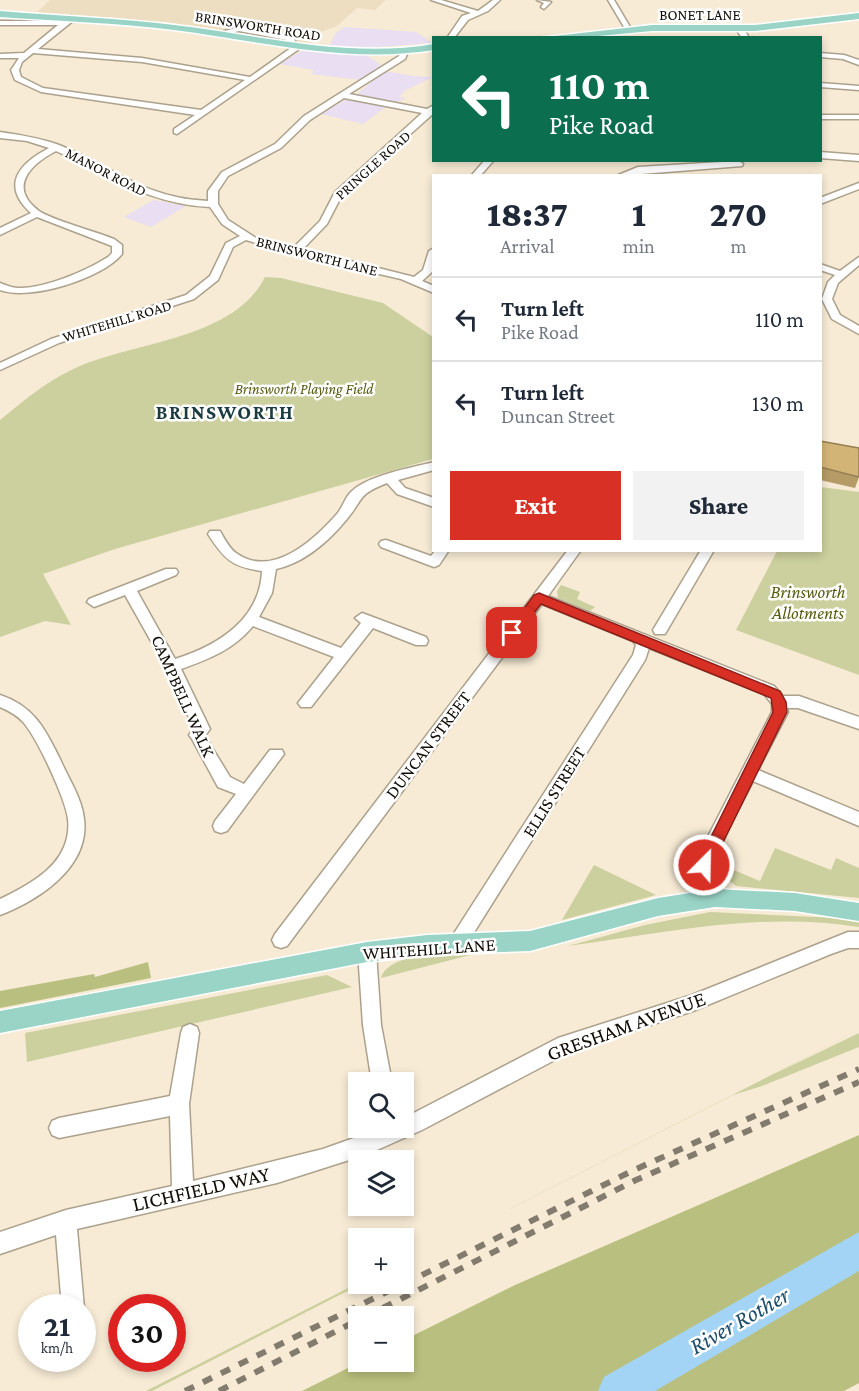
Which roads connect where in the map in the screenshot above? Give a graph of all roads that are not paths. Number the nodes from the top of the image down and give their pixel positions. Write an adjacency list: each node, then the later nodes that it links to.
1 (435, 0): 4 (street)
2 (497, 0): 4 (street)
3 (611, 0): 10 (street)
4 (478, 13): 11 (street)
5 (0, 14): 7 (main road, BRINSWORTH ROAD)
6 (859, 16): 9 (main road, BONET LANE)
7 (68, 20): 8 (street, BRINSWORTH ROAD); 14 (main road, BRINSWORTH ROAD); 17 (street)
8 (0, 23)
9 (740, 29): 10 (main road, BONET LANE); 13 (street)
10 (630, 30): 12 (main road, BONET LANE)
11 (451, 36)
12 (563, 36)
13 (745, 36)
14 (293, 46): 16 (main road, BRINSWORTH ROAD); 21 (street)
15 (432, 46): 16 (main road)
16 (404, 52): 24 (street)
17 (29, 53): 19 (street); 21 (street); 26 (street)
18 (822, 55): 20 (street)
19 (0, 56)
20 (859, 63)
21 (251, 80): 26 (street)
22 (822, 85): 23 (street)
23 (859, 88)
24 (345, 96): 25 (street); 41 (street)
25 (432, 110): 45 (street, PRINGLE ROAD)
26 (202, 113): 29 (street)
27 (822, 117): 28 (street)
28 (859, 117)
29 (177, 131)
30 (0, 135): 31 (street, MANOR ROAD)
31 (57, 147): 41 (street, MANOR ROAD); 42 (street)
32 (822, 155): 33 (street)
33 (859, 158)
34 (488, 162): 37 (street)
35 (738, 162): 36 (street)
36 (644, 165): 38 (street)
37 (477, 174)
38 (624, 174)
39 (859, 186): 40 (street)
40 (822, 200)
41 (213, 204): 44 (street, BRINSWORTH LANE)
42 (37, 214): 43 (street); 51 (street)
43 (0, 232)
44 (245, 237): 45 (street, BRINSWORTH LANE); 54 (street, WHITEHILL ROAD)
45 (295, 252): 50 (street, BRINSWORTH LANE)
46 (432, 258): 50 (street)
47 (858, 262): 49 (street)
48 (822, 268): 49 (street)
49 (841, 274): 53 (street)
50 (416, 281): 52 (street, BRINSWORTH LANE)
51 (0, 286)
52 (432, 289)
53 (859, 331)
54 (0, 367)
55 (432, 467): 56 (street)
56 (391, 480): 57 (street); 63 (street)
57 (432, 502)
58 (215, 534): 63 (street)
59 (386, 544): 60 (street)
60 (442, 552)
61 (574, 552): 66 (street, DUNCAN STREET)
62 (707, 552): 69 (street)
63 (269, 568): 68 (street)
64 (171, 572): 65 (street)
65 (129, 589): 67 (street); 73 (street, CAMPBELL WALK)
66 (539, 598): 70 (street); 86 (street, DUNCAN STREET)
67 (94, 602)
68 (249, 619): 72 (street); 73 (street)
69 (660, 630)
70 (638, 638): 75 (street); 88 (street, ELLIS STREET)
71 (421, 641): 72 (street)
72 (344, 656): 76 (street)
73 (172, 666): 80 (street, CAMPBELL WALK)
74 (0, 700): 84 (street)
75 (779, 702): 77 (street); 79 (street)
76 (306, 703)
77 (859, 723)
78 (276, 754): 80 (street)
79 (750, 773): 81 (street); 83 (street)
80 (247, 792): 82 (street)
81 (859, 819)
82 (221, 826)
83 (715, 898): 85 (main road, WHITEHILL LANE); 88 (main road, WHITEHILL LANE)
84 (0, 907)
85 (859, 912)
86 (281, 940)
87 (858, 940): 94 (street, GRESHAM AVENUE)
88 (457, 944): 89 (main road, WHITEHILL LANE)
89 (367, 952): 90 (main road, WHITEHILL LANE); 92 (street)
90 (0, 1022)
91 (190, 1033): 93 (street)
92 (380, 1072)
93 (179, 1104): 95 (street); 97 (street)
94 (414, 1122)
95 (58, 1128)
96 (378, 1138): 97 (street, LICHFIELD WAY)
97 (183, 1193): 98 (street, LICHFIELD WAY)
98 (66, 1221): 99 (street, LICHFIELD WAY); 100 (street)
99 (0, 1243)
100 (72, 1294)

